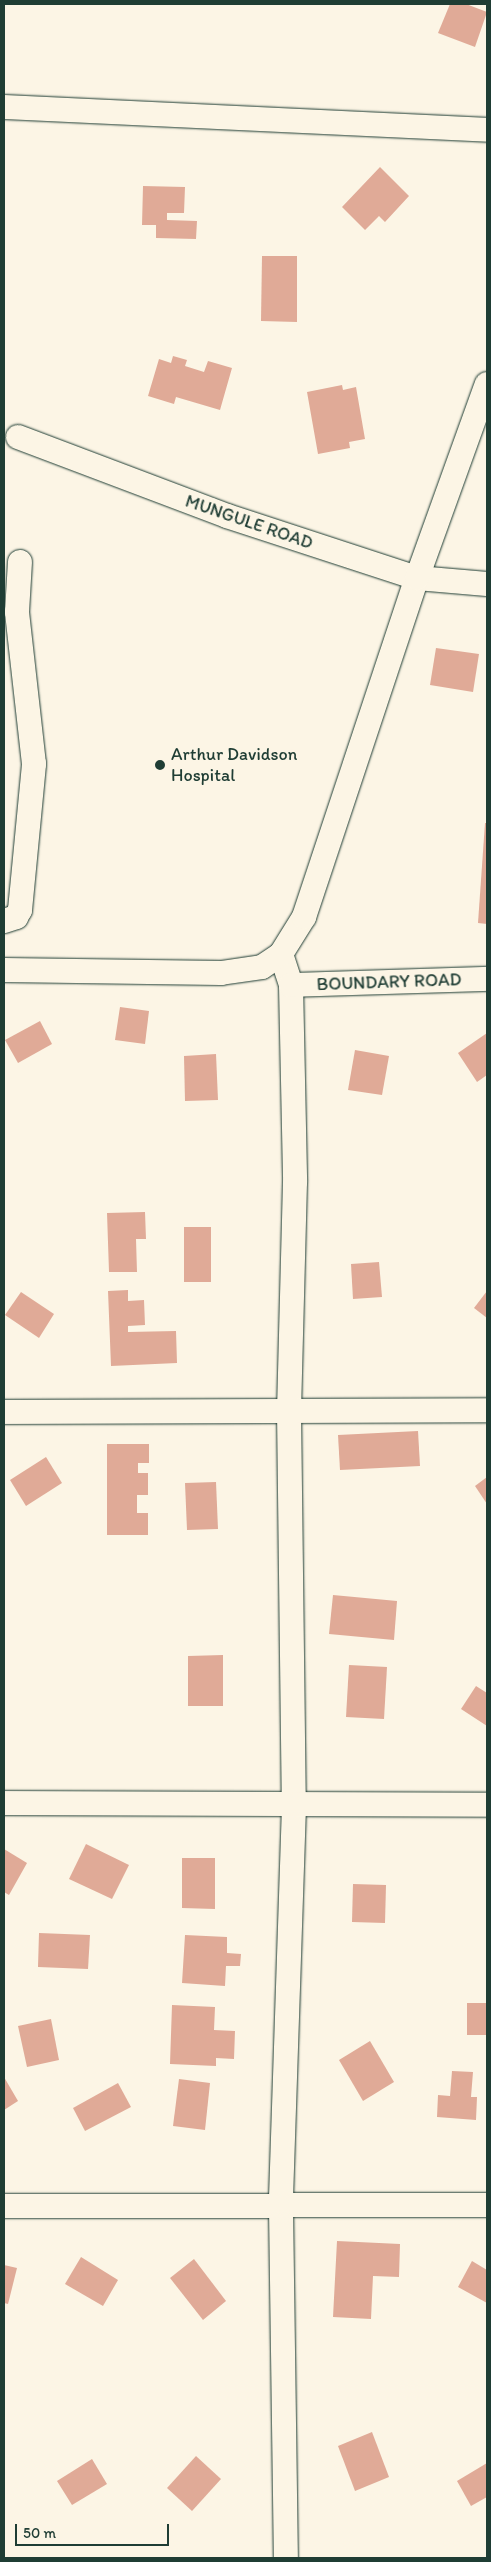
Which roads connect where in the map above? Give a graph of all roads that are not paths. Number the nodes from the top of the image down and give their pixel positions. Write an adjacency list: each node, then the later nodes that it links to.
1 (4, 107): 2 (street)
2 (487, 130)
3 (487, 384): 6 (street)
4 (18, 437): 6 (street, MUNGULE ROAD)
5 (20, 562): 8 (street)
6 (417, 578): 7 (street, MUNGULE ROAD); 9 (street)
7 (487, 584)
8 (4, 920)
9 (281, 954): 10 (street); 12 (street)
10 (4, 970)
11 (487, 978): 12 (street, BOUNDARY ROAD)
12 (290, 985): 13 (street)
13 (290, 1410): 14 (street); 15 (street); 18 (street)
14 (487, 1410)
15 (4, 1412)
16 (4, 1803): 18 (street)
17 (487, 1805): 18 (street)
18 (294, 1806): 21 (street)
19 (487, 2205): 21 (street)
20 (4, 2206): 21 (street)
21 (281, 2208): 22 (street)
22 (286, 2558)

